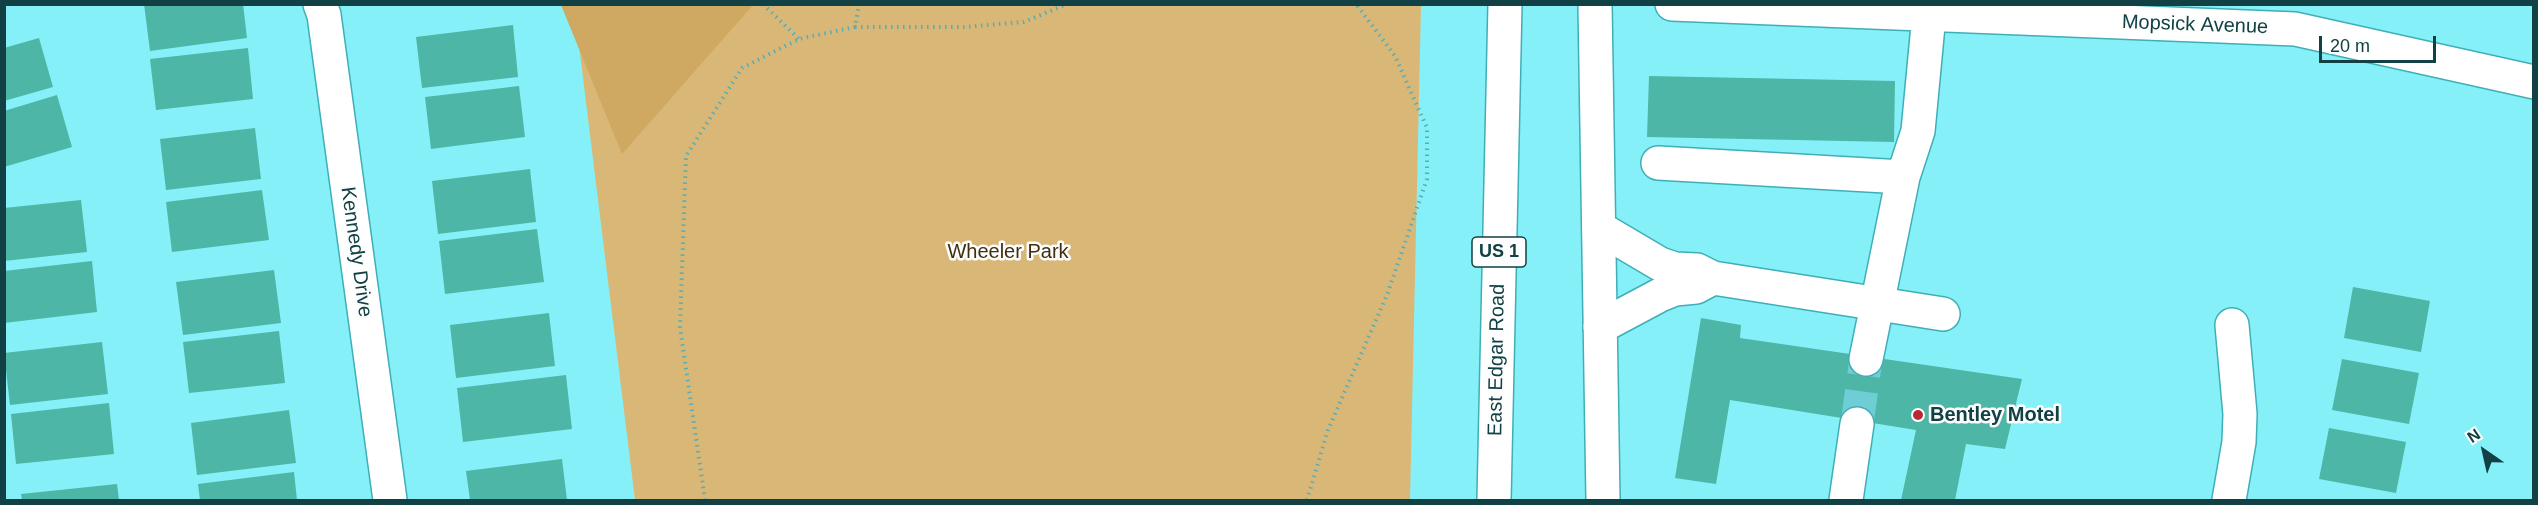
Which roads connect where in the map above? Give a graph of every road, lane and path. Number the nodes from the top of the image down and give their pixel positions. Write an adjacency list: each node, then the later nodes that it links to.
1 (320, 4): 25 (main road, Kennedy Drive)
2 (763, 4): 12 (path)
3 (859, 4): 11 (path)
4 (1066, 4): 11 (path)
5 (1356, 4): 27 (path)
6 (1505, 4): 28 (main road, East Edgar Road / US 1)
7 (1595, 4): 16 (main road)
8 (1672, 4): 9 (main road, Mopsick Avenue)
9 (1929, 15): 10 (main road, Mopsick Avenue); 15 (main road)
10 (2297, 17): 13 (main road, Mopsick Avenue)
11 (855, 27): 12 (path)
12 (799, 39): 26 (path)
13 (2534, 82)
14 (1658, 163): 15 (main road)
15 (1903, 177): 18 (main road)
16 (1599, 228): 17 (main road); 21 (main road)
17 (1713, 278): 18 (main road); 21 (main road)
18 (1879, 303): 19 (main road); 22 (main road)
19 (1943, 314)
20 (2232, 325): 30 (main road)
21 (1600, 327): 24 (main road)
22 (1866, 359)
23 (1857, 424): 29 (main road)
24 (1609, 500)
25 (390, 501)
26 (705, 501)
27 (1307, 501)
28 (1494, 501)
29 (1846, 501)
30 (2229, 501)

